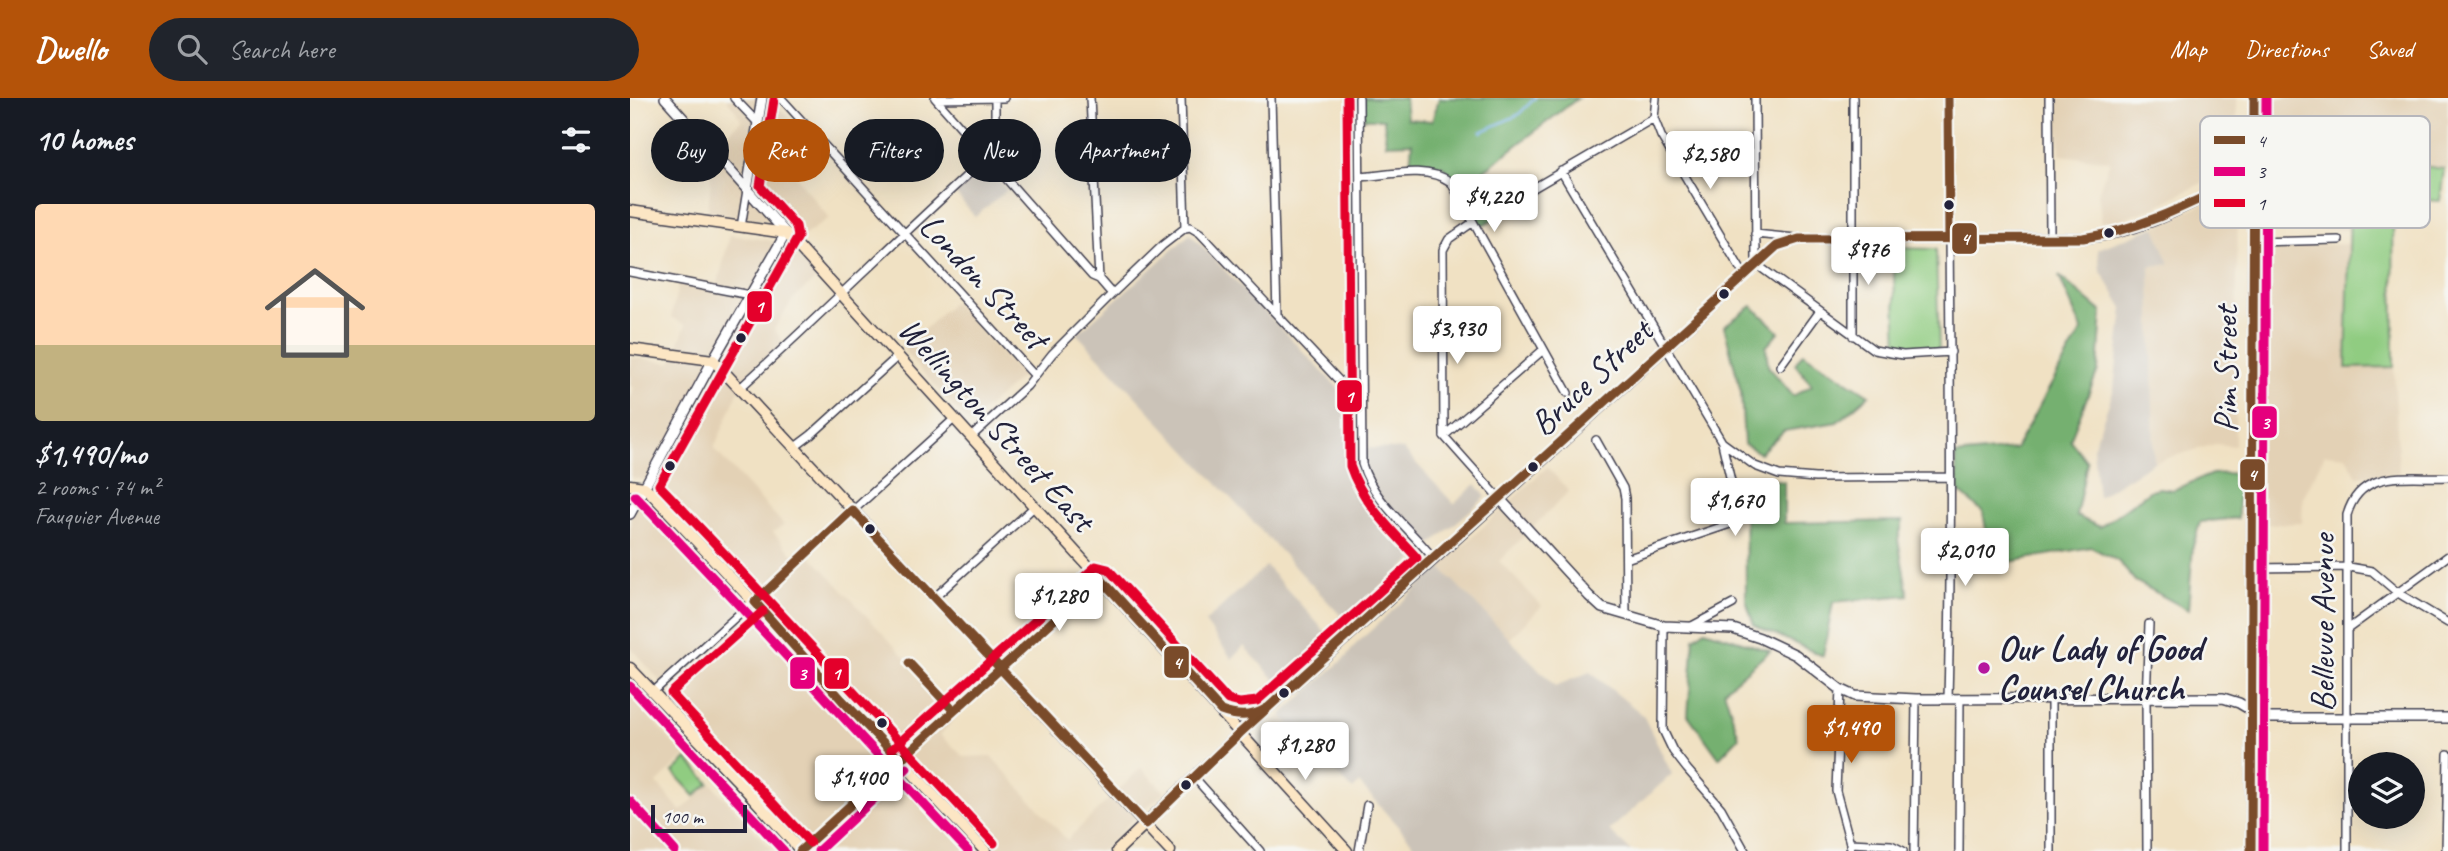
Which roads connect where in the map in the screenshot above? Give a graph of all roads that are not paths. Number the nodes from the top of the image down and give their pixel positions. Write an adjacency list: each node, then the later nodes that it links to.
1 (666, 98): 29 (street, Wellington Street East)
2 (734, 98): 20 (street)
3 (762, 98): 21 (street)
4 (781, 98): 38 (street, London Street)
5 (995, 98): 6 (street); 17 (street); 22 (street)
6 (1004, 98)
7 (1090, 98): 49 (street)
8 (1181, 98): 35 (street)
9 (1271, 98): 54 (street)
10 (1359, 98): 25 (street)
11 (1656, 98): 19 (street)
12 (1755, 98): 39 (street)
13 (1853, 98): 41 (street)
14 (1948, 98): 43 (street)
15 (2049, 98): 40 (street)
16 (2254, 98): 18 (main road, Pim Street)
17 (935, 99): 23 (street)
18 (2254, 116)
19 (1654, 118): 24 (street); 48 (street)
20 (754, 119)
21 (758, 119)
22 (995, 119)
23 (958, 125)
24 (1561, 171): 31 (street); 56 (street)
25 (1360, 177): 33 (street); 66 (street)
26 (748, 182): 29 (street)
27 (960, 182): 38 (street)
28 (1009, 182): 49 (street)
29 (747, 190): 34 (street); 37 (street, Wellington Street East)
30 (2200, 198): 40 (main road, Bruce Street)
31 (1513, 200)
32 (630, 211): 34 (main road)
33 (1472, 223): 58 (street); 68 (street)
34 (741, 228): 37 (main road)
35 (1185, 228): 50 (street); 54 (street)
36 (2253, 228): 45 (main road, Pim Street)
37 (786, 233): 51 (street); 52 (main road, Wellington Street East)
38 (904, 233): 52 (street); 63 (street, London Street)
39 (1755, 234): 42 (street, Bruce Street); 46 (street)
40 (2050, 237): 43 (main road, Bruce Street)
41 (1854, 238): 42 (main road, Bruce Street); 43 (main road, Bruce Street); 55 (street)
42 (1799, 239): 46 (main road, Bruce Street)
43 (1949, 239): 59 (street)
44 (2339, 240): 45 (street)
45 (2253, 242): 85 (main road, Pim Street)
46 (1756, 264): 48 (main road, Bruce Street); 53 (street)
47 (630, 272): 51 (street)
48 (1744, 275): 56 (main road, Bruce Street)
49 (1098, 279): 50 (street)
50 (1112, 294): 63 (street)
51 (750, 295): 61 (street)
52 (841, 295): 60 (main road, Wellington Street East); 64 (street)
53 (1820, 311): 55 (street); 62 (street)
54 (1277, 315): 66 (street)
55 (1853, 336): 59 (street)
56 (1665, 348): 71 (street); 77 (main road, Bruce Street)
57 (630, 349): 61 (main road)
58 (1543, 350): 65 (street); 68 (street)
59 (1951, 352): 73 (street)
60 (898, 356): 67 (main road, Wellington Street East); 72 (street)
61 (713, 360): 64 (main road); 76 (street)
62 (1780, 366)
63 (1035, 376): 69 (street)
64 (740, 388): 72 (main road)
65 (1568, 393)
66 (1362, 395): 82 (street)
67 (954, 419): 69 (main road, Wellington Street East); 79 (street)
68 (1444, 436): 77 (street)
69 (971, 437): 78 (main road, Wellington Street East)
70 (1596, 440): 83 (street)
71 (1722, 442): 73 (street); 83 (street)
72 (795, 447): 79 (main road)
73 (1950, 477): 104 (street)
74 (2448, 477): 84 (street, Bellevue Avenue)
75 (630, 485): 76 (main road)
76 (645, 487): 80 (street); 89 (main road)
77 (1500, 499): 82 (main road, Bruce Street); 91 (street)
78 (1034, 507): 86 (main road, Wellington Street East); 88 (street)
79 (852, 510): 88 (main road); 89 (street)
80 (630, 514)
81 (2448, 556): 87 (street)
82 (1434, 559): 108 (main road, Bruce Street)
83 (1626, 559): 91 (street)
84 (2349, 567): 85 (street); 87 (street); 96 (street, Bellevue Avenue)
85 (2252, 568): 106 (main road, Pim Street)
86 (1100, 578): 98 (street); 107 (main road, Wellington Street East)
87 (2398, 593): 92 (street); 96 (street)
88 (933, 599): 98 (main road)
89 (755, 602): 100 (street); 113 (main road)
90 (1733, 604): 95 (street)
91 (1626, 615): 94 (street)
92 (2448, 623)
93 (2149, 624): 105 (street)
94 (1664, 626): 95 (street); 125 (street)
95 (1689, 628): 99 (street)
96 (2349, 628): 110 (street, Bellevue Avenue)
97 (630, 668): 100 (main road)
98 (1000, 668): 113 (street); 116 (main road)
99 (1840, 689): 103 (street); 117 (street)
100 (653, 692): 118 (main road)
101 (1960, 698): 102 (street); 104 (street); 128 (street)
102 (2051, 698): 105 (street); 129 (street)
103 (1916, 699): 104 (street); 127 (street)
104 (1948, 699)
105 (2146, 699): 106 (street); 130 (street)
106 (2251, 711): 110 (street); 131 (main road, Pim Street)
107 (1221, 712): 108 (main road); 111 (main road, Wellington Street East)
108 (1263, 712): 111 (main road, Bruce Street)
109 (2448, 718): 110 (street)
110 (2349, 719): 132 (street, Bellevue Avenue)
111 (1240, 733): 114 (main road, Bruce Street); 123 (main road, Wellington Street East)
112 (2448, 754): 133 (street)
113 (899, 760): 118 (street); 119 (main road)
114 (1195, 777): 116 (main road, Bruce Street); 122 (street)
115 (1367, 805): 124 (street)
116 (1146, 824): 120 (main road, Bruce Street); 121 (main road)
117 (1850, 847): 126 (street)
118 (801, 851)
119 (985, 851)
120 (1117, 851)
121 (1170, 851)
122 (1260, 851)
123 (1347, 851)
124 (1359, 851)
125 (1745, 851)
126 (1903, 851)
127 (1913, 851)
128 (1959, 851)
129 (2052, 851)
130 (2147, 851)
131 (2251, 851)
132 (2347, 851)
133 (2446, 851)

